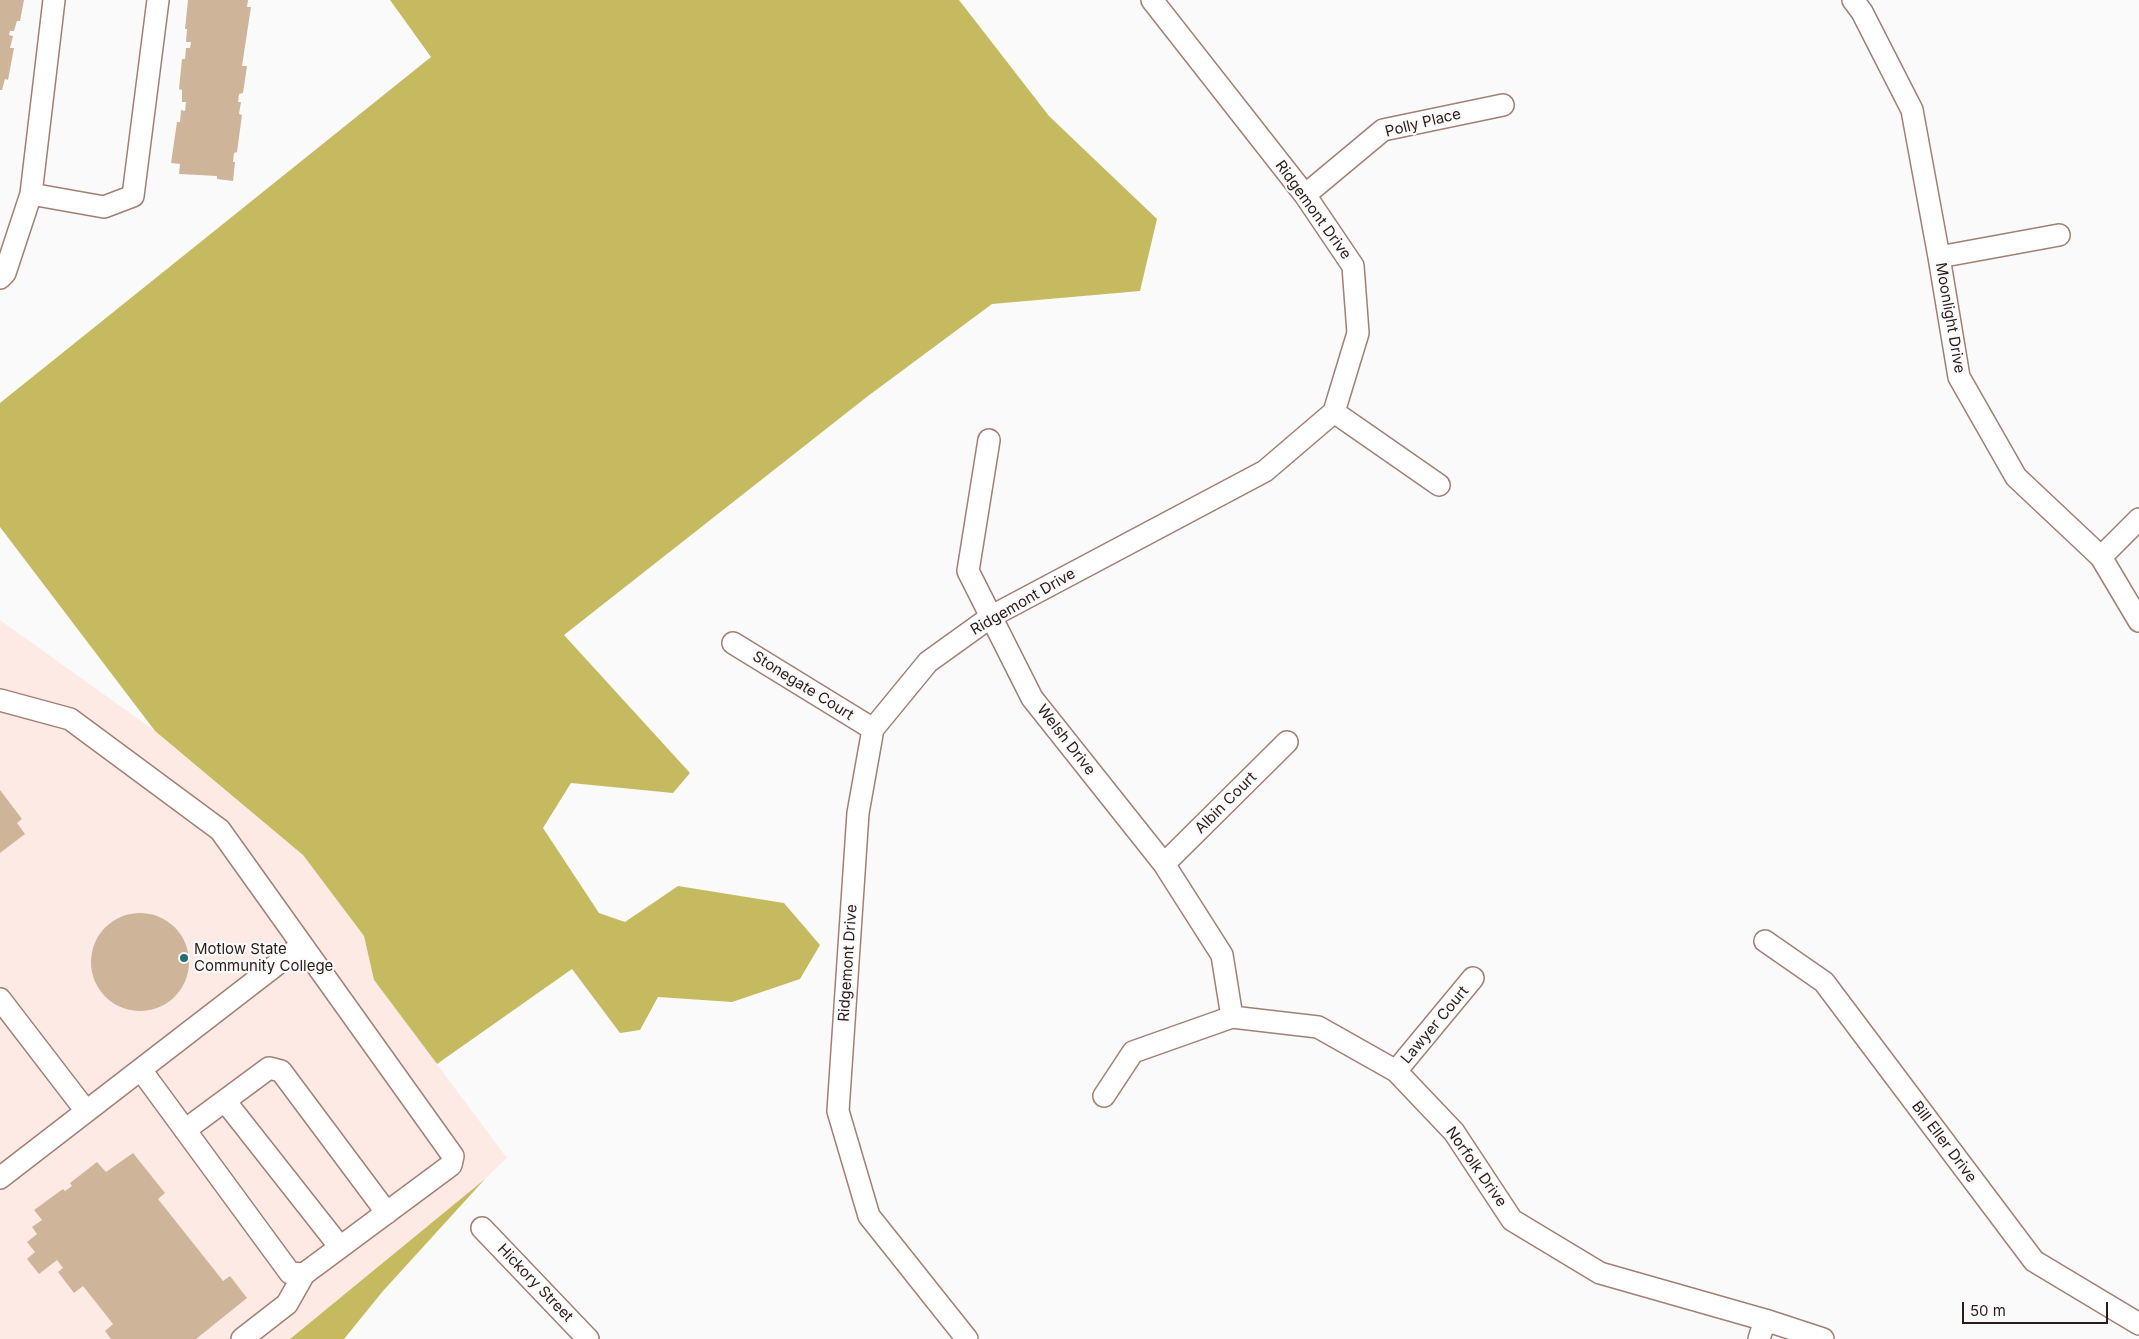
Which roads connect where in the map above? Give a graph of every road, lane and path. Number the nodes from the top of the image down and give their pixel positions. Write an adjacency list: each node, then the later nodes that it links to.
1 (54, 0): 6 (street)
2 (158, 0): 6 (street)
3 (1152, 0): 7 (street, Ridgemont Drive)
4 (1854, 0): 9 (street, Moonlight Drive)
5 (1503, 105): 7 (street, Polly Place)
6 (31, 194): 10 (street)
7 (1305, 195): 11 (street, Ridgemont Drive)
8 (2059, 235): 9 (street)
9 (1939, 256): 15 (street, Moonlight Drive)
10 (0, 278)
11 (1334, 412): 13 (street); 16 (street, Ridgemont Drive)
12 (989, 440): 16 (street, Welsh Drive)
13 (1439, 485)
14 (2139, 519): 15 (street)
15 (2100, 557): 17 (street, Moonlight Drive)
16 (992, 616): 20 (street, Ridgemont Drive); 22 (street, Welsh Drive)
17 (2139, 621)
18 (733, 643): 20 (street, Stonegate Court)
19 (0, 700): 24 (street)
20 (873, 729): 43 (street, Ridgemont Drive)
21 (1287, 742): 22 (street, Albin Court)
22 (1164, 864): 27 (street, Welsh Drive)
23 (1765, 941): 39 (street, Bill Eller Drive)
24 (302, 945): 28 (street); 35 (street)
25 (1473, 978): 29 (street, Lawyer Court)
26 (0, 999): 32 (street)
27 (1232, 1017): 29 (street, Norfolk Drive); 30 (street, Norfolk Drive)
28 (141, 1070): 32 (street); 33 (street)
29 (1396, 1071): 40 (street, Norfolk Drive)
30 (1104, 1096)
31 (225, 1101): 33 (street); 35 (street); 37 (street)
32 (86, 1111): 34 (street)
33 (185, 1130): 38 (street)
34 (0, 1178)
35 (387, 1213): 37 (street)
36 (482, 1228): 42 (street, Hickory Street)
37 (340, 1247): 38 (street)
38 (304, 1274): 41 (street)
39 (2139, 1324)
40 (1762, 1330): 44 (street, Norfolk Drive)
41 (242, 1339)
42 (588, 1339)
43 (967, 1339)
44 (1823, 1339)

